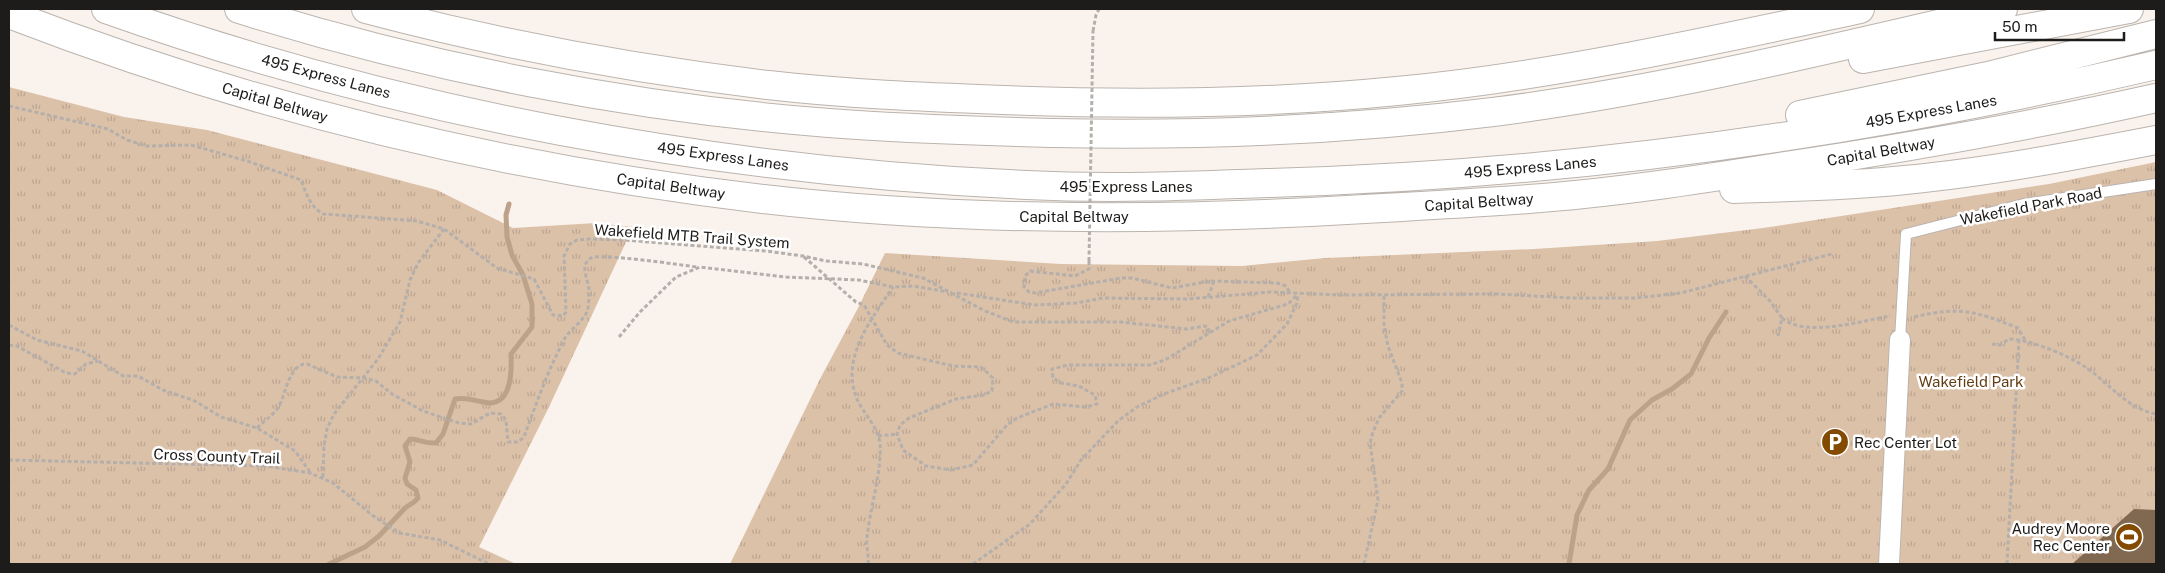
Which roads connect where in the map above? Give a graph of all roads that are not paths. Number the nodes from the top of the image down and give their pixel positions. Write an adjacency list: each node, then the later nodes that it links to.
1 (106, 9): 13 (highway, 495 Express Lanes)
2 (239, 9): 11 (highway)
3 (366, 9): 4 (highway)
4 (1860, 9)
5 (2003, 9): 11 (highway)
6 (2129, 9): 11 (highway)
7 (9, 14): 15 (highway, Capital Beltway)
8 (2156, 34): 13 (highway)
9 (2156, 65): 13 (highway, 495 Express Lanes)
10 (2156, 98): 15 (highway, Capital Beltway)
11 (1493, 112)
12 (2156, 140): 15 (highway)
13 (1496, 172)
14 (2156, 184): 16 (lane, Wakefield Park Road)
15 (1533, 199)
16 (1900, 340): 17 (street)
17 (1888, 564)

